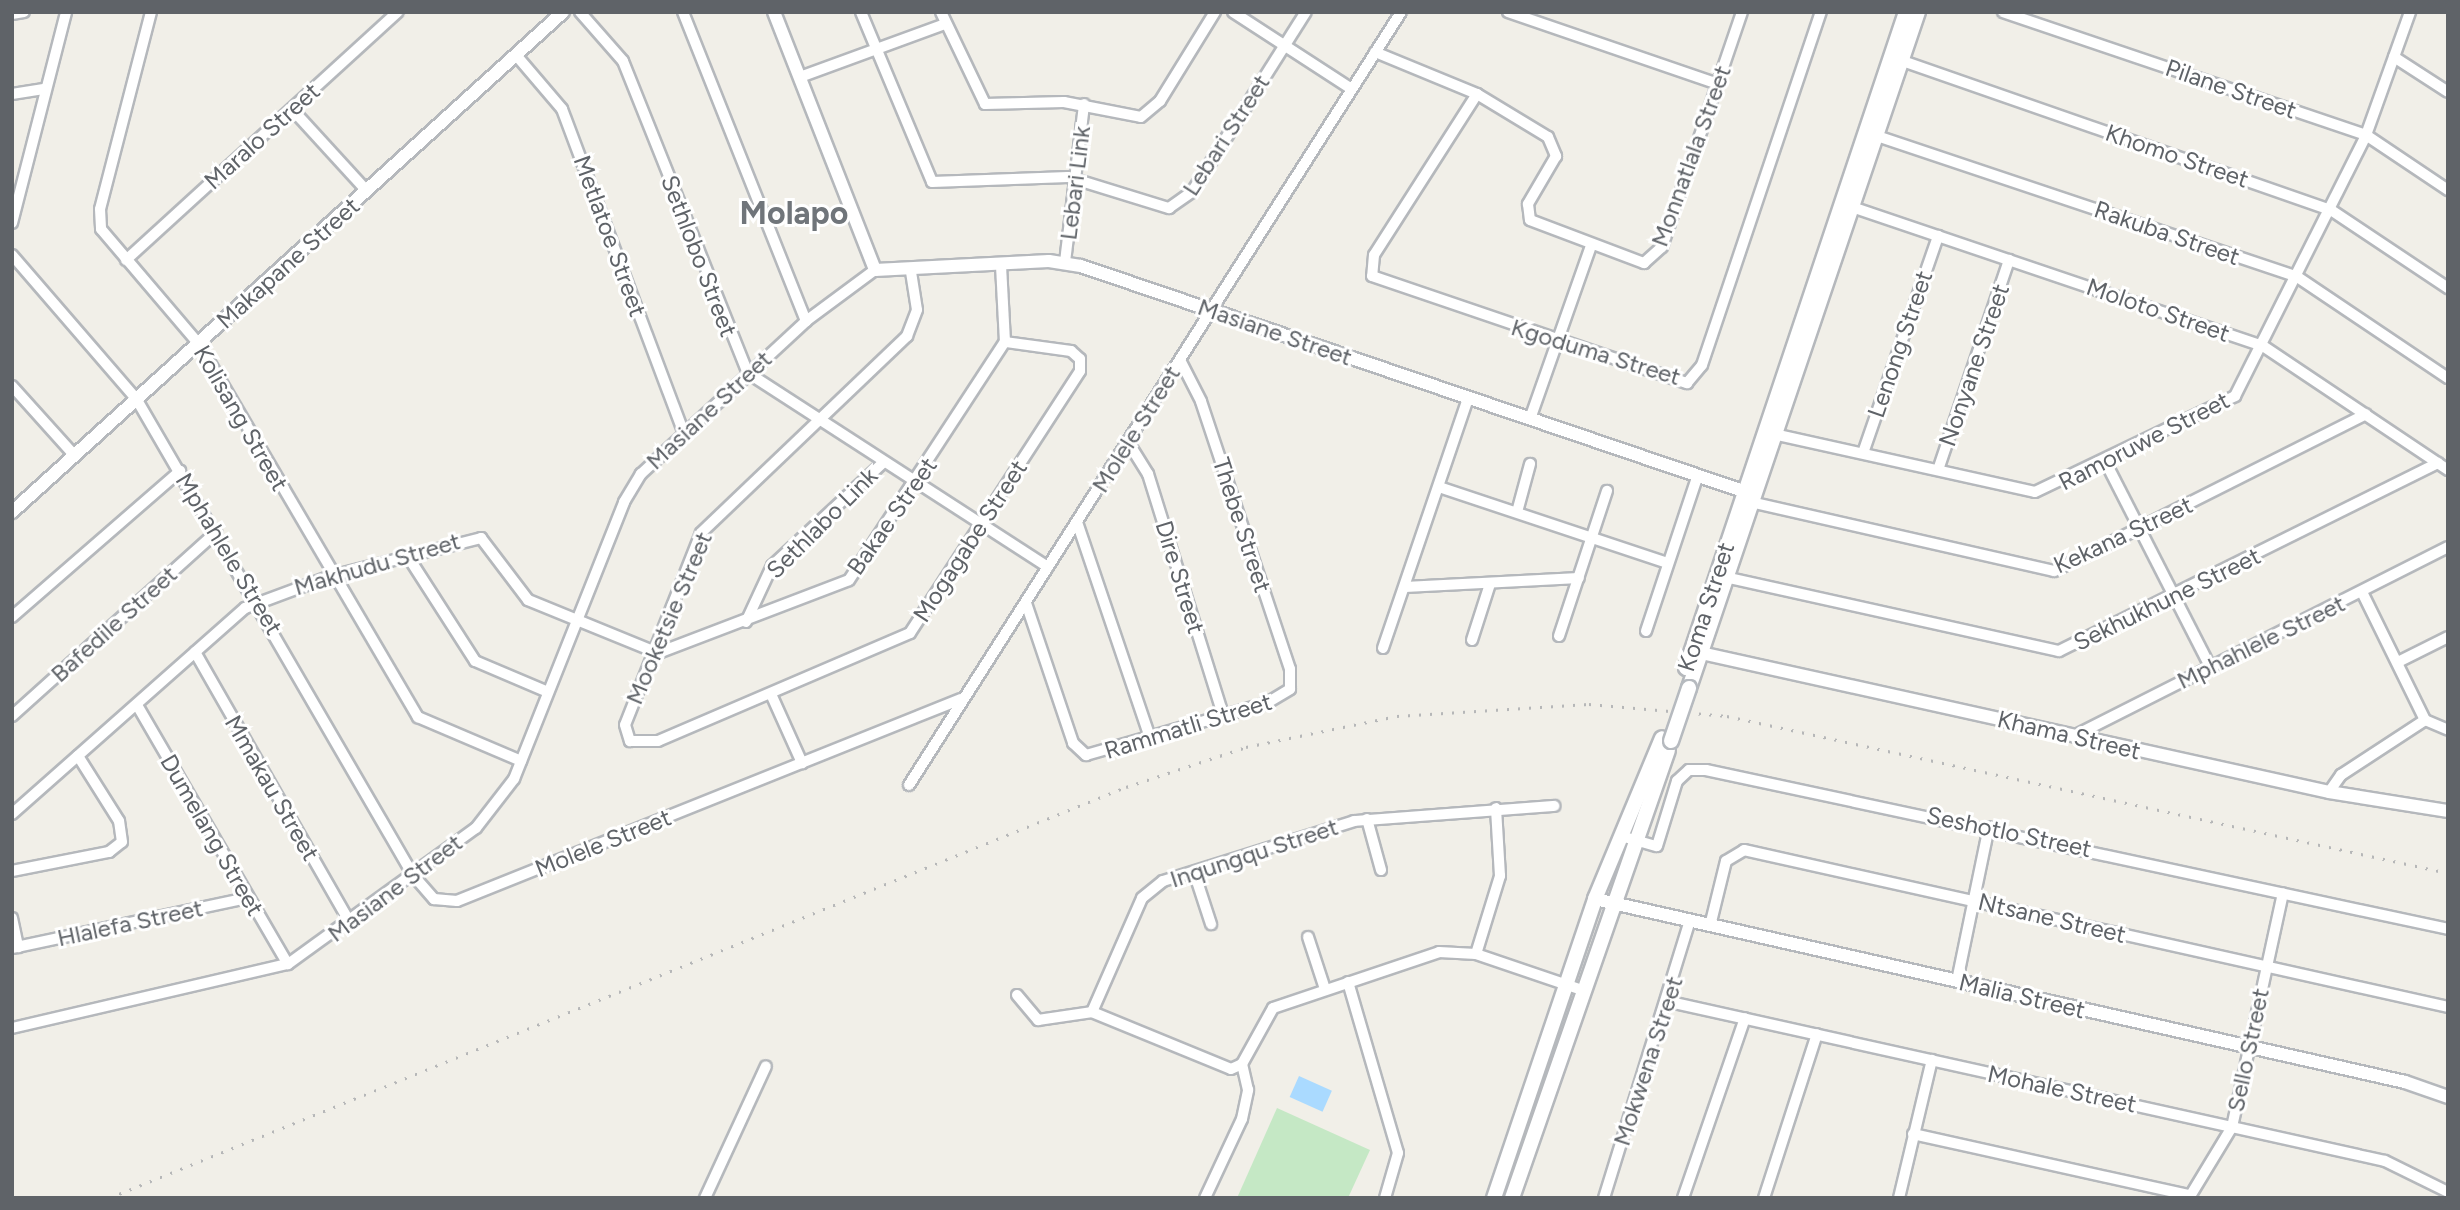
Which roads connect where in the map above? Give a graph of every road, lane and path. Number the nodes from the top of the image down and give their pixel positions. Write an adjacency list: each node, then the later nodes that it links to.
1 (24, 12): 22 (street)
2 (65, 12): 33 (street)
3 (151, 12): 50 (street, Kolisang Street)
4 (398, 12): 38 (street, Maralo Street)
5 (564, 12): 27 (street, Makapane Street)
6 (580, 12): 65 (street, Sethlobo Street)
7 (683, 12): 59 (street)
8 (774, 12): 30 (street)
9 (861, 12): 25 (street)
10 (941, 12): 23 (street)
11 (1215, 12): 37 (street)
12 (1233, 12): 24 (street)
13 (1306, 12): 24 (street, Lebari Street)
14 (1401, 12): 26 (street, Molele Street)
15 (1508, 12): 31 (street)
16 (1742, 12): 31 (street, Monnatlala Street)
17 (1821, 12): 61 (street, Kgoduma Street)
18 (1906, 12): 29 (main road, Koma Street)
19 (1918, 12): 29 (main road, Koma Street)
20 (2003, 12): 40 (street, Pilane Street)
21 (2410, 12): 28 (street, Ramoruwe Street)
22 (12, 14)
23 (945, 24): 25 (street); 37 (street)
24 (1285, 45): 32 (street); 41 (street, Lebari Street)
25 (875, 51): 30 (street); 41 (street, Lebari Street)
26 (1375, 52): 32 (street, Molele Street); 36 (street, Monnatlala Street)
27 (516, 55): 43 (street, Makapane Street); 73 (street, Metlatoe Street)
28 (2394, 57): 34 (street); 40 (street, Ramoruwe Street)
29 (1896, 58): 39 (main road, Koma Street); 45 (street, Khomo Street)
30 (800, 78): 54 (street)
31 (1718, 84): 48 (street, Monnatlala Street)
32 (1350, 88): 58 (street, Molele Street)
33 (44, 89): 35 (street); 46 (street)
34 (2448, 92)
35 (12, 94)
36 (1477, 94): 48 (street, Monnatlala Street); 61 (street, Kgoduma Street)
37 (1084, 104): 41 (street, Lebari Link)
38 (292, 109): 43 (street); 50 (street, Maralo Street)
39 (1871, 134): 44 (main road, Koma Street); 56 (street, Rakuba Street)
40 (2366, 135): 42 (street, Pilane Street); 45 (street, Ramoruwe Street)
41 (1076, 179): 52 (street, Lebari Link)
42 (2448, 190)
43 (367, 191): 62 (street, Makapane Street)
44 (1847, 206): 47 (street, Moloto Street); 74 (main road, Koma Street)
45 (2331, 210): 56 (street, Ramoruwe Street); 57 (street, Khomo Street)
46 (12, 223)
47 (1938, 236): 51 (street, Moloto Street); 76 (street, Lenong Street)
48 (1591, 246): 61 (street)
49 (12, 255): 69 (street, Mphahlele Street)
50 (126, 260): 62 (street, Kolisang Street)
51 (2009, 260): 63 (street, Moloto Street); 82 (street, Nonyane Street)
52 (1065, 262): 53 (street, Masiane Street); 58 (street, Masiane Street)
53 (1001, 265): 55 (street, Masiane Street); 60 (street)
54 (875, 270): 55 (street, Masiane Street); 59 (street, Masiane Street)
55 (911, 272): 72 (street, Mooketsie Street)
56 (2297, 276): 63 (street, Ramoruwe Street); 66 (street, Rakuba Street)
57 (2448, 288)
58 (1211, 310): 64 (street, Molele Street); 68 (street, Masiane Street)
59 (806, 321): 65 (street, Masiane Street)
60 (1004, 342): 85 (street, Bakae Street); 92 (street, Mogagabe Street)
61 (1558, 342): 71 (street)
62 (198, 344): 69 (street, Makapane Street); 100 (street, Kolisang Street)
63 (2263, 346): 70 (street, Moloto Street); 79 (street, Ramoruwe Street)
64 (1180, 360): 75 (street, Molele Street); 123 (street, Thebe Street)
65 (748, 373): 72 (street); 73 (street, Masiane Street)
66 (2448, 378)
67 (12, 386): 77 (street)
68 (1468, 398): 71 (street, Masiane Street); 86 (street)
69 (137, 400): 77 (street, Makapane Street); 83 (street, Mphahlele Street)
70 (2366, 414): 81 (street, Moloto Street); 93 (street, Kekana Street)
71 (1530, 419): 84 (street, Masiane Street)
72 (818, 421): 78 (street); 118 (street, Mooketsie Street)
73 (683, 431): 110 (street, Masiane Street)
74 (1770, 434): 76 (street, Ramoruwe Street); 88 (main road, Koma Street)
75 (1128, 442): 91 (street, Molele Street); 127 (street, Dire Street)
76 (1863, 453): 82 (street, Ramoruwe Street)
77 (75, 456): 89 (street, Makapane Street)
78 (883, 463): 85 (street); 111 (street, Sethlabo Link)
79 (2106, 463): 82 (street, Ramoruwe Street); 93 (street)
80 (1530, 464): 90 (street)
81 (2443, 467): 106 (street, Sekhukhune Street)
82 (1938, 470)
83 (180, 471): 94 (street, Mphahlele Street); 109 (street)
84 (1698, 475): 88 (street, Masiane Street); 98 (street)
85 (918, 484): 92 (street); 111 (street, Bakae Street)
86 (1439, 487): 90 (street); 104 (street)
87 (1607, 491): 95 (street)
88 (1749, 497): 93 (street, Kekana Street); 101 (main road, Koma Street)
89 (13, 509)
90 (1517, 512): 95 (street)
91 (1077, 522): 99 (street, Molele Street); 135 (street)
92 (982, 524): 99 (street); 124 (street, Mogagabe Street)
93 (2142, 529): 106 (street)
94 (216, 532): 107 (street, Mphahlele Street); 128 (street, Bafedile Street)
95 (1593, 537): 98 (street); 102 (street)
96 (2448, 548): 105 (street, Mphahlele Street)
97 (407, 555): 100 (street, Makhudu Street); 110 (street, Makhudu Street); 122 (street)
98 (1667, 563): 112 (street)
99 (1048, 566): 108 (street, Molele Street)
100 (331, 576): 107 (street, Makhudu Street); 137 (street, Kolisang Street)
101 (1722, 576): 106 (street, Sekhukhune Street); 119 (main road, Koma Street)
102 (1579, 578): 103 (street); 113 (street)
103 (1490, 584): 104 (street); 115 (street)
104 (1405, 587): 116 (street)
105 (2362, 592): 120 (street); 121 (street, Mphahlele Street)
106 (2174, 596): 121 (street)
107 (257, 600): 117 (street, Makhudu Street); 151 (street, Mphahlele Street)
108 (1026, 603): 125 (street, Molele Street); 135 (street, Rammatli Street)
109 (12, 617)
110 (577, 621): 118 (street); 122 (street, Masiane Street)
111 (746, 622): 118 (street, Bakae Street)
112 (1646, 631)
113 (1559, 636)
114 (2448, 638): 120 (street)
115 (1472, 640)
116 (1383, 648)
117 (195, 652): 126 (street, Makhudu Street); 158 (street, Mmakau Street)
118 (651, 652): 134 (street, Mooketsie Street)
119 (1697, 652): 133 (street, Khama Street); 147 (main road, Koma Street)
120 (2398, 662): 129 (street)
121 (2210, 666): 133 (street, Mphahlele Street)
122 (548, 692): 137 (street, Masiane Street)
123 (1287, 693): 127 (street, Rammatli Street)
124 (771, 694): 134 (street, Mogagabe Street); 138 (street)
125 (961, 699): 138 (street, Molele Street); 139 (street)
126 (137, 705): 136 (street, Makhudu Street); 153 (street, Dumelang Street)
127 (1223, 715): 135 (street, Rammatli Street)
128 (12, 716)
129 (2425, 720): 131 (street); 140 (street)
130 (2448, 721): 131 (street)
131 (2435, 728): 132 (street)
132 (2448, 730)
133 (2074, 736): 140 (street, Khama Street)
134 (626, 737)
135 (1150, 738)
136 (78, 756): 144 (street, Makhudu Street); 149 (street)
137 (521, 761): 151 (street, Masiane Street)
138 (802, 763): 151 (street, Molele Street)
139 (909, 785)
140 (2329, 792): 143 (street, Khama Street)
141 (1554, 806): 142 (street, Inqungqu Street)
142 (1496, 808): 145 (street, Inqungqu Street); 165 (street)
143 (2448, 811)
144 (12, 814)
145 (1367, 819): 148 (street); 150 (street, Inqungqu Street)
146 (1989, 827): 147 (street, Seshotlo Street); 152 (street, Seshotlo Street); 155 (street)
147 (1627, 838): 154 (main road, Koma Street); 156 (main road, Koma Street)
148 (1381, 870)
149 (12, 871)
150 (1194, 872): 160 (street); 176 (street, Inqungqu Street)
151 (413, 875): 158 (street, Masiane Street)
152 (2283, 893): 162 (street, Seshotlo Street); 167 (street, Sello Street)
153 (248, 898): 164 (street, Hlalefa Street); 166 (street, Dumelang Street)
154 (1595, 899): 156 (street, Malia Street); 170 (main road, Koma Street)
155 (1974, 901): 161 (street, Ntsane Street); 167 (street, Ntsane Street); 168 (street)
156 (1611, 904): 159 (street, Malia Street); 172 (main road, Koma Street)
157 (12, 919): 164 (street)
158 (350, 923): 166 (street, Masiane Street)
159 (1689, 923): 161 (street, Malia Street); 174 (street, Mokwena Street)
160 (1211, 924)
161 (1710, 926): 168 (street, Malia Street)
162 (2448, 929)
163 (1308, 937): 171 (street)
164 (15, 948)
165 (1476, 954): 169 (street); 170 (street)
166 (288, 964): 178 (street, Masiane Street)
167 (2266, 966): 175 (street, Ntsane Street); 180 (street, Sello Street)
168 (1957, 981): 180 (street, Malia Street)
169 (1348, 982): 171 (street); 191 (street)
170 (1566, 986): 172 (street); 192 (main road, Koma Street)
171 (1325, 989): 182 (street)
172 (1582, 990): 193 (main road, Koma Street)
173 (1017, 995): 176 (street)
174 (1670, 1002): 177 (street, Mohale Street); 194 (street, Mokwena Street)
175 (2448, 1007)
176 (1092, 1012): 182 (street)
177 (1745, 1018): 179 (street, Mohale Street); 195 (street)
178 (12, 1028)
179 (1817, 1034): 181 (street, Mohale Street); 196 (street)
180 (2250, 1047): 184 (street, Malia Street); 185 (street, Sello Street)
181 (1932, 1060): 185 (street, Mohale Street); 186 (street)
182 (1242, 1064): 190 (street)
183 (766, 1066): 189 (street)
184 (2448, 1097)
185 (2232, 1127): 187 (street, Mohale Street); 188 (street, Sello Street)
186 (1913, 1134): 188 (street); 197 (street)
187 (2448, 1192)
188 (2189, 1196)
189 (705, 1198)
190 (1205, 1198)
191 (1385, 1198)
192 (1494, 1198)
193 (1511, 1198)
194 (1604, 1198)
195 (1683, 1198)
196 (1764, 1198)
197 (1899, 1198)

